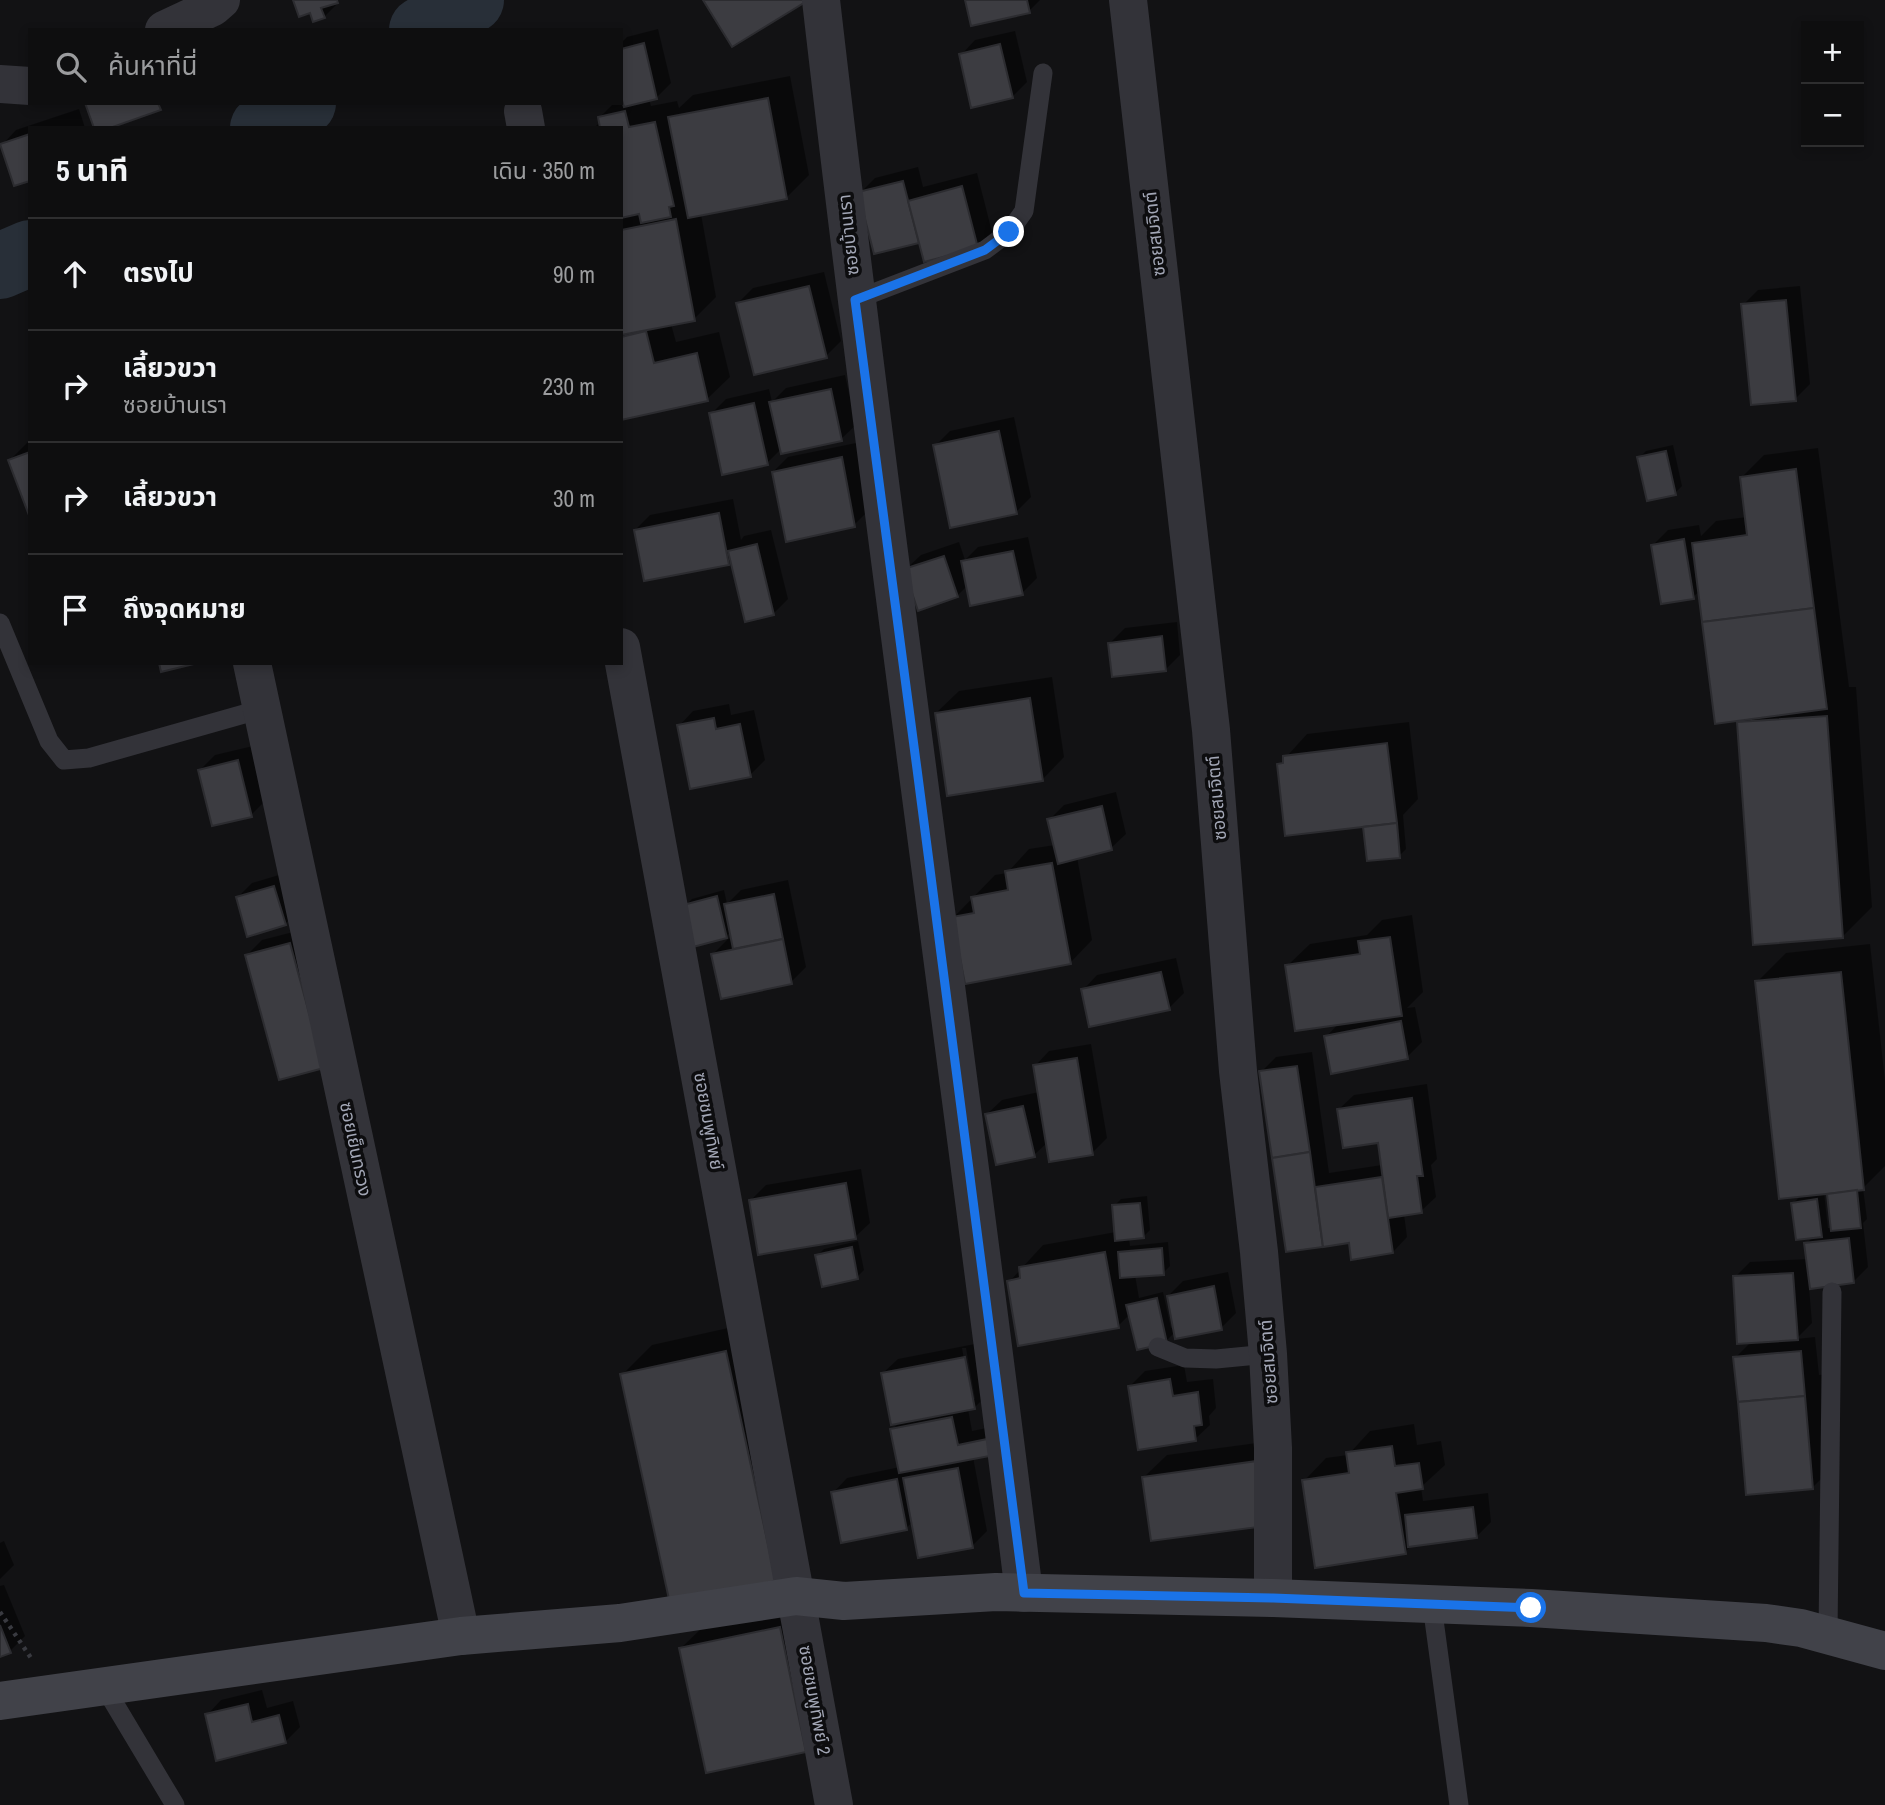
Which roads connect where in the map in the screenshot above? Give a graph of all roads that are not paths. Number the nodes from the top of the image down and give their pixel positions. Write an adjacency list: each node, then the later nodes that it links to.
1 (221, 0): 4 (street)
2 (821, 0): 8 (street, ซอยบ้านเรา)
3 (1128, 0): 15 (street, ซอยสมจิตต์)
4 (168, 28)
5 (1043, 73): 8 (lane)
6 (0, 84): 7 (street)
7 (28, 86)
8 (855, 300): 16 (street, ซอยบ้านเรา)
9 (0, 623): 12 (lane)
10 (623, 658): 17 (street, ซอยชมพูทิพย์)
11 (252, 665): 12 (street, ซอยเย็นทรวง)
12 (262, 709): 21 (street, ซอยเย็นทรวง)
13 (1832, 1292): 20 (lane)
14 (1158, 1347): 15 (lane)
15 (1268, 1354): 18 (street, ซอยสมจิตต์)
16 (1024, 1593): 17 (street); 18 (street)
17 (796, 1596): 21 (street); 26 (street, ซอยชมพูทิพย์ 2)
18 (1273, 1598): 19 (street)
19 (1432, 1605): 20 (street); 27 (lane)
20 (1828, 1634): 22 (street)
21 (461, 1636): 23 (street)
22 (1885, 1651)
23 (105, 1688): 24 (street); 25 (lane)
24 (0, 1701)
25 (175, 1805)
26 (834, 1805)
27 (1459, 1805)

